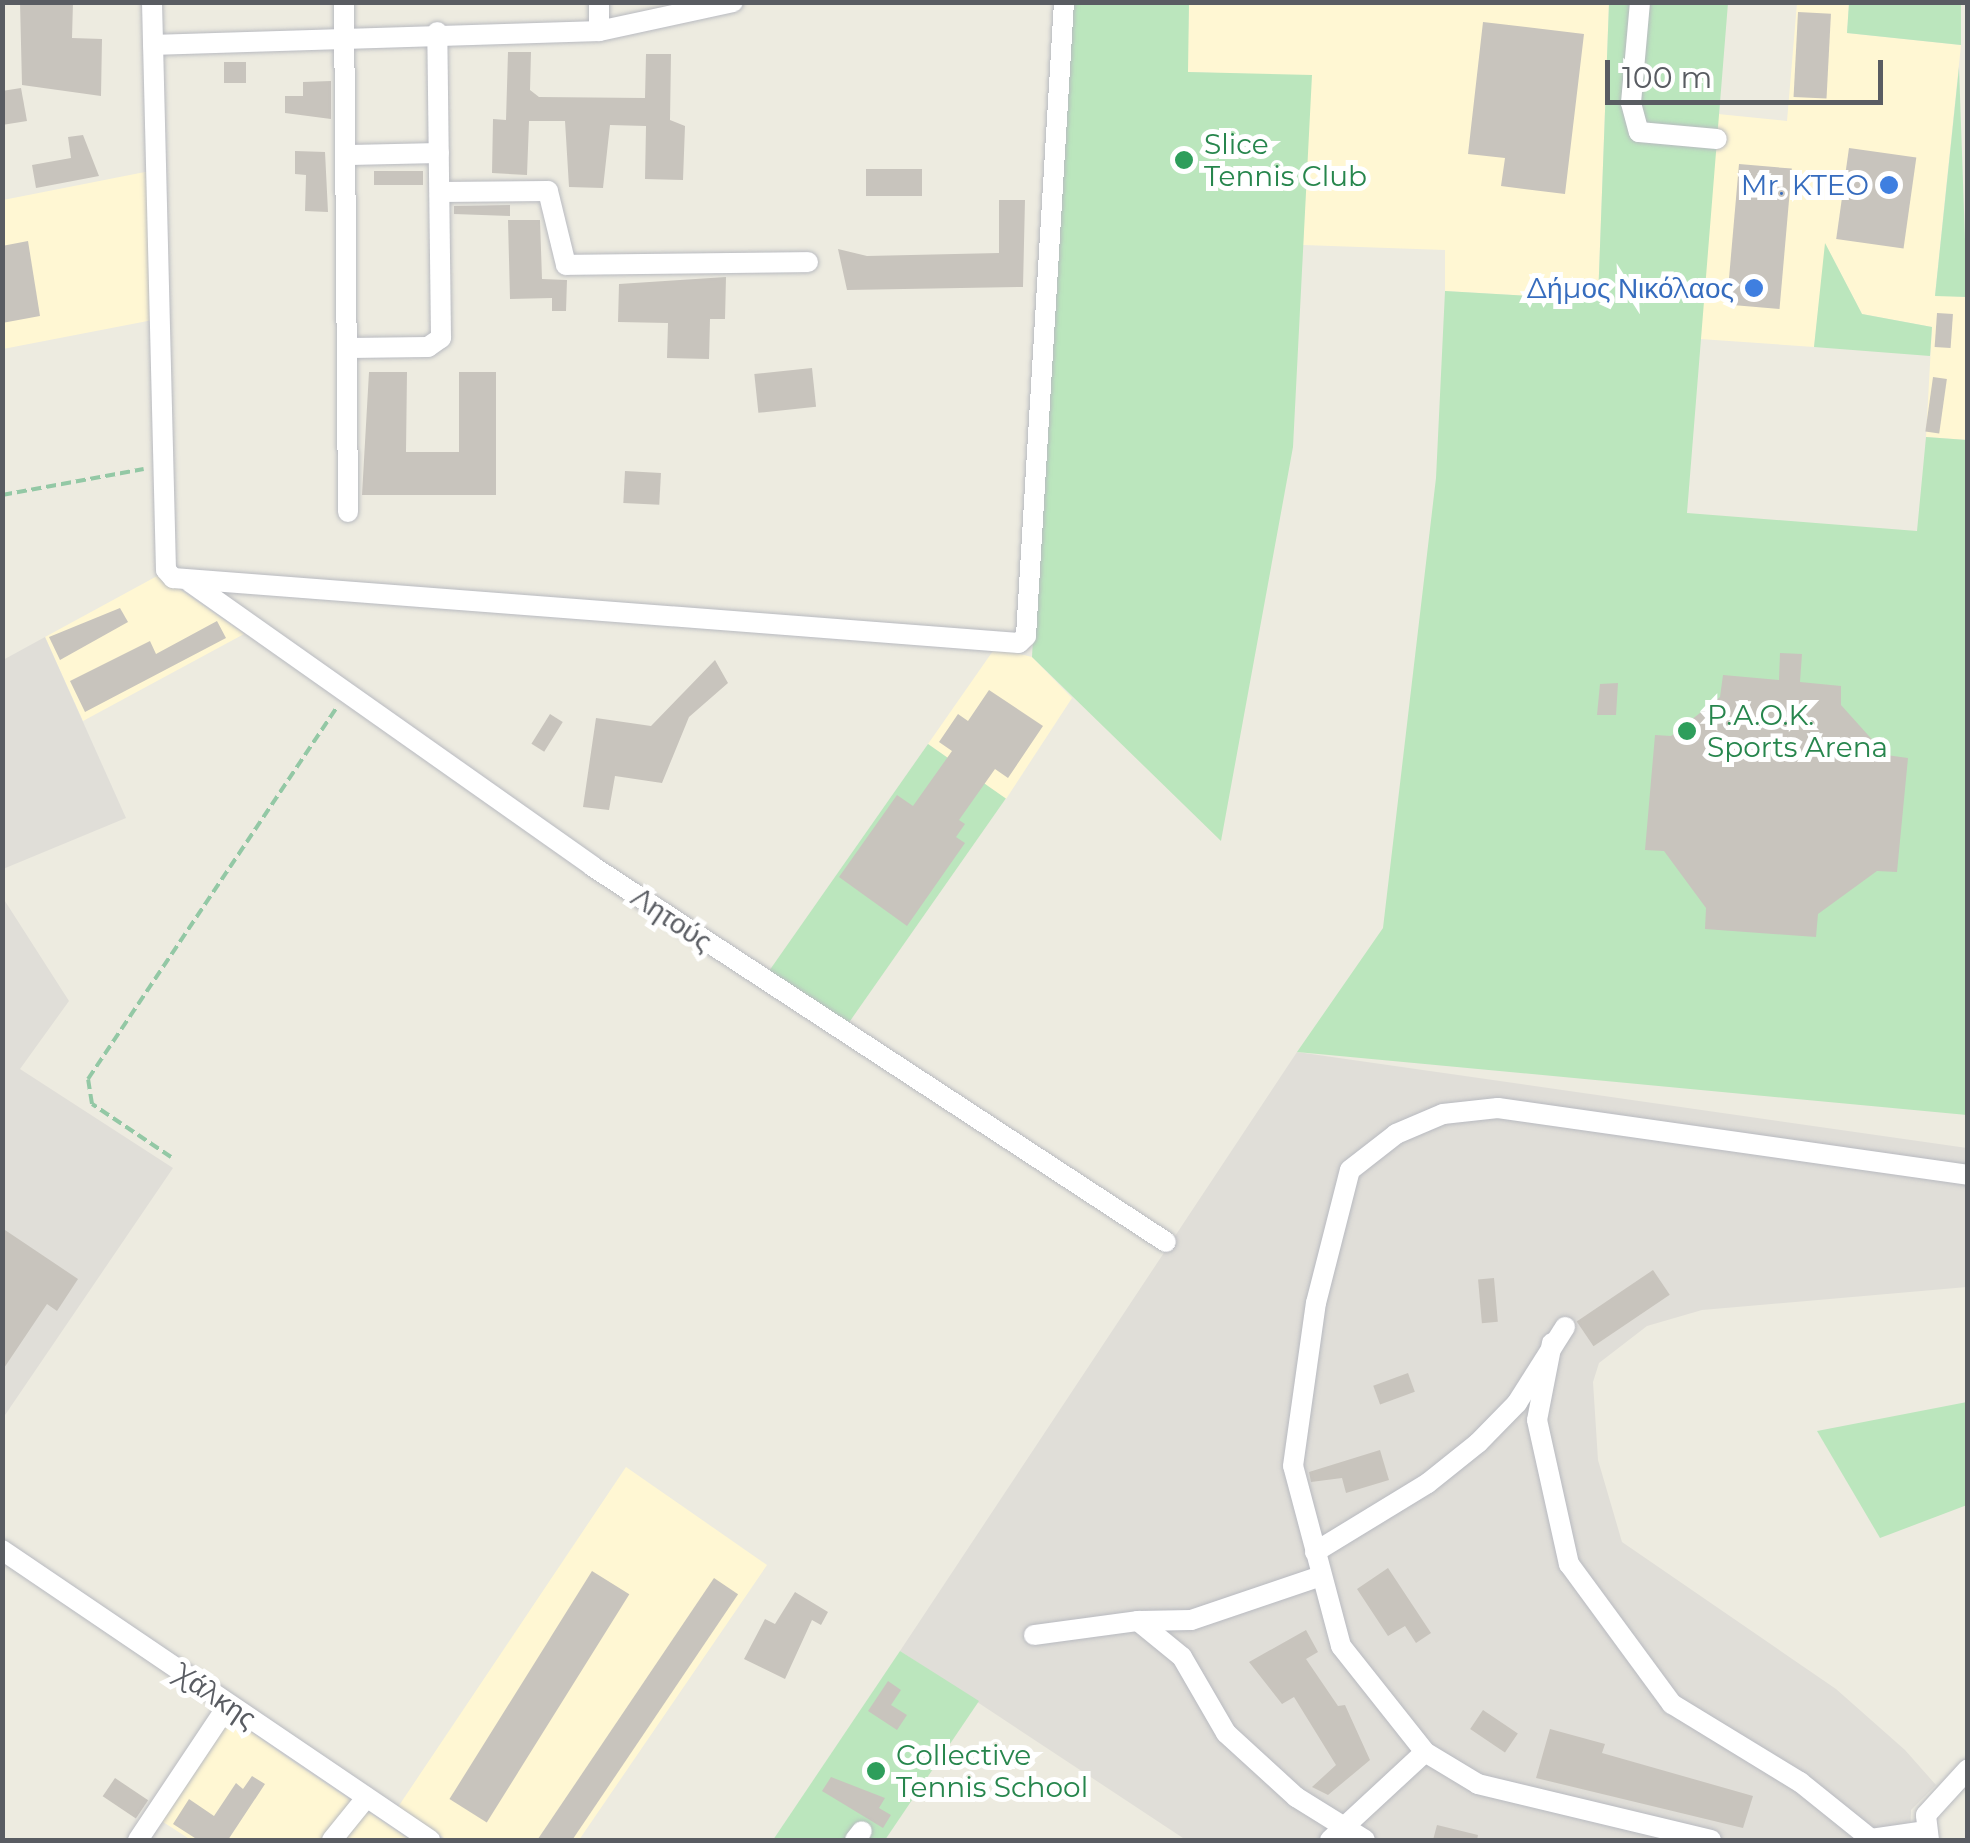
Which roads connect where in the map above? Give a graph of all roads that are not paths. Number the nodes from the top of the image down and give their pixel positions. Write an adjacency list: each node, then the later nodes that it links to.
1 (152, 2): 10 (street)
2 (344, 2): 9 (street)
3 (599, 2): 7 (street)
4 (732, 2): 7 (street)
5 (1064, 2): 18 (street)
6 (1640, 2): 11 (street)
7 (598, 30): 8 (street)
8 (438, 32): 9 (street); 12 (street)
9 (339, 43): 10 (street); 13 (street)
10 (154, 45): 18 (street)
11 (1716, 138)
12 (439, 153): 13 (street); 14 (street)
13 (350, 155): 16 (street)
14 (440, 192): 15 (street); 16 (street)
15 (808, 262)
16 (348, 348): 17 (street)
17 (348, 512)
18 (188, 580): 20 (street, Λητούς)
19 (1968, 1174): 22 (street)
20 (1166, 1242)
21 (2, 1550): 26 (street, Χάλκης)
22 (1315, 1552): 23 (street); 37 (street)
23 (1321, 1576): 24 (street); 27 (street)
24 (1138, 1620): 25 (street); 30 (street)
25 (1034, 1635)
26 (228, 1704): 29 (street, Χάλκης); 32 (street)
27 (1425, 1752): 30 (street); 36 (street)
28 (1968, 1768): 31 (street)
29 (366, 1798): 33 (street); 34 (street, Χάλκης)
30 (1338, 1833): 35 (street)
31 (1928, 1836): 37 (street)
32 (138, 1840)
33 (332, 1840)
34 (430, 1840)
35 (1365, 1840)
36 (1711, 1840)
37 (1867, 1840)

